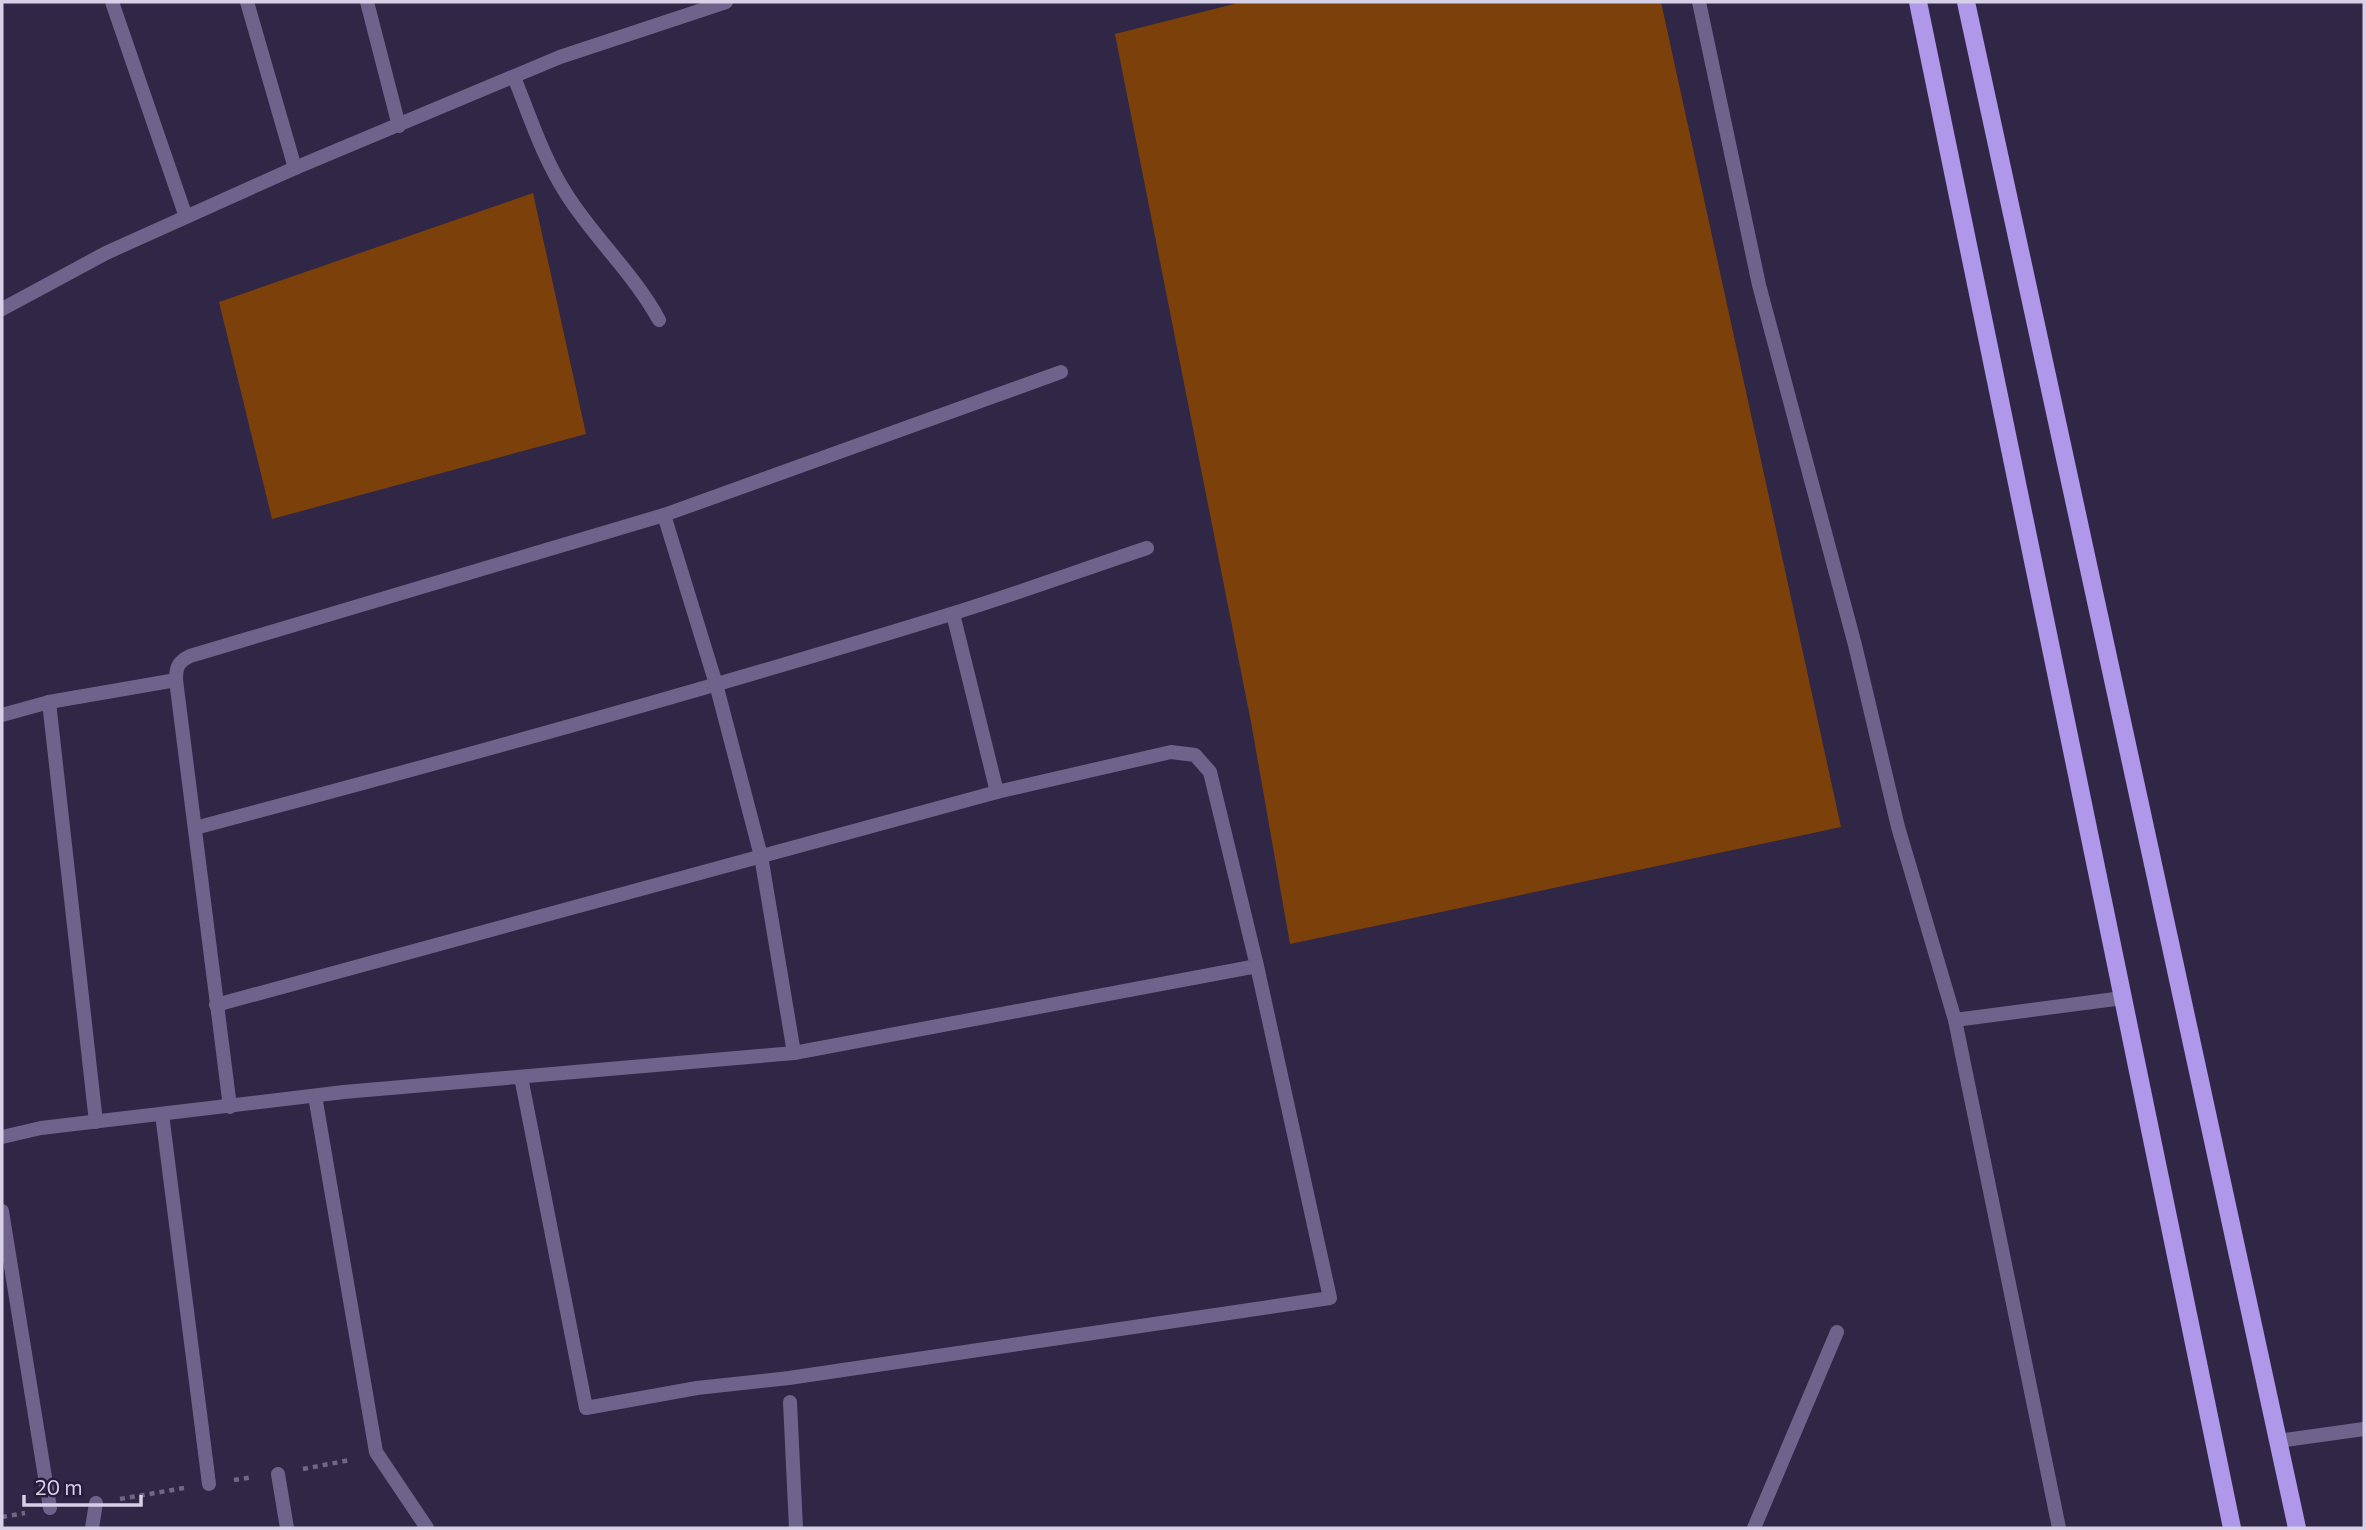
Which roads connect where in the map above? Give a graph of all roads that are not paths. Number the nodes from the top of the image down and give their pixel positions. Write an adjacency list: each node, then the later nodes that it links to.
1 (112, 2): 11 (street)
2 (247, 2): 10 (street)
3 (367, 2): 9 (street)
4 (726, 2): 8 (street)
5 (1699, 2): 28 (street)
6 (1918, 2): 26 (main road)
7 (1966, 2): 40 (main road)
8 (514, 77): 9 (street); 13 (street)
9 (399, 126): 10 (street)
10 (295, 168): 11 (street)
11 (186, 217): 12 (street)
12 (2, 309)
13 (659, 320)
14 (1061, 372): 15 (street)
15 (664, 515): 18 (street); 19 (street)
16 (1147, 548): 17 (street)
17 (953, 614): 19 (street); 22 (street)
18 (176, 680): 20 (street); 23 (street)
19 (716, 684): 23 (street); 24 (street)
20 (49, 702): 21 (street); 34 (street)
21 (2, 715)
22 (997, 792): 24 (street); 25 (street)
23 (195, 828): 27 (street)
24 (761, 856): 27 (street); 29 (street)
25 (1257, 966): 29 (street); 30 (street)
26 (2123, 998): 28 (street); 51 (main road)
27 (216, 1005): 32 (street)
28 (1955, 1020): 50 (street)
29 (794, 1053): 30 (street)
30 (522, 1077): 31 (street)
31 (315, 1096): 32 (street); 47 (street)
32 (230, 1107): 33 (street)
33 (162, 1114): 34 (street); 42 (street)
34 (96, 1122): 35 (street)
35 (2, 1137)
36 (2, 1211): 44 (street)
37 (1837, 1332): 49 (street)
38 (790, 1402): 48 (street)
39 (2364, 1429): 40 (street)
40 (2278, 1441): 52 (main road)
41 (278, 1474): 46 (street)
42 (209, 1484)
43 (96, 1503): 45 (street)
44 (50, 1508)
45 (92, 1528)
46 (288, 1528)
47 (427, 1528)
48 (796, 1528)
49 (1754, 1528)
50 (2059, 1528)
51 (2232, 1528)
52 (2297, 1528)

